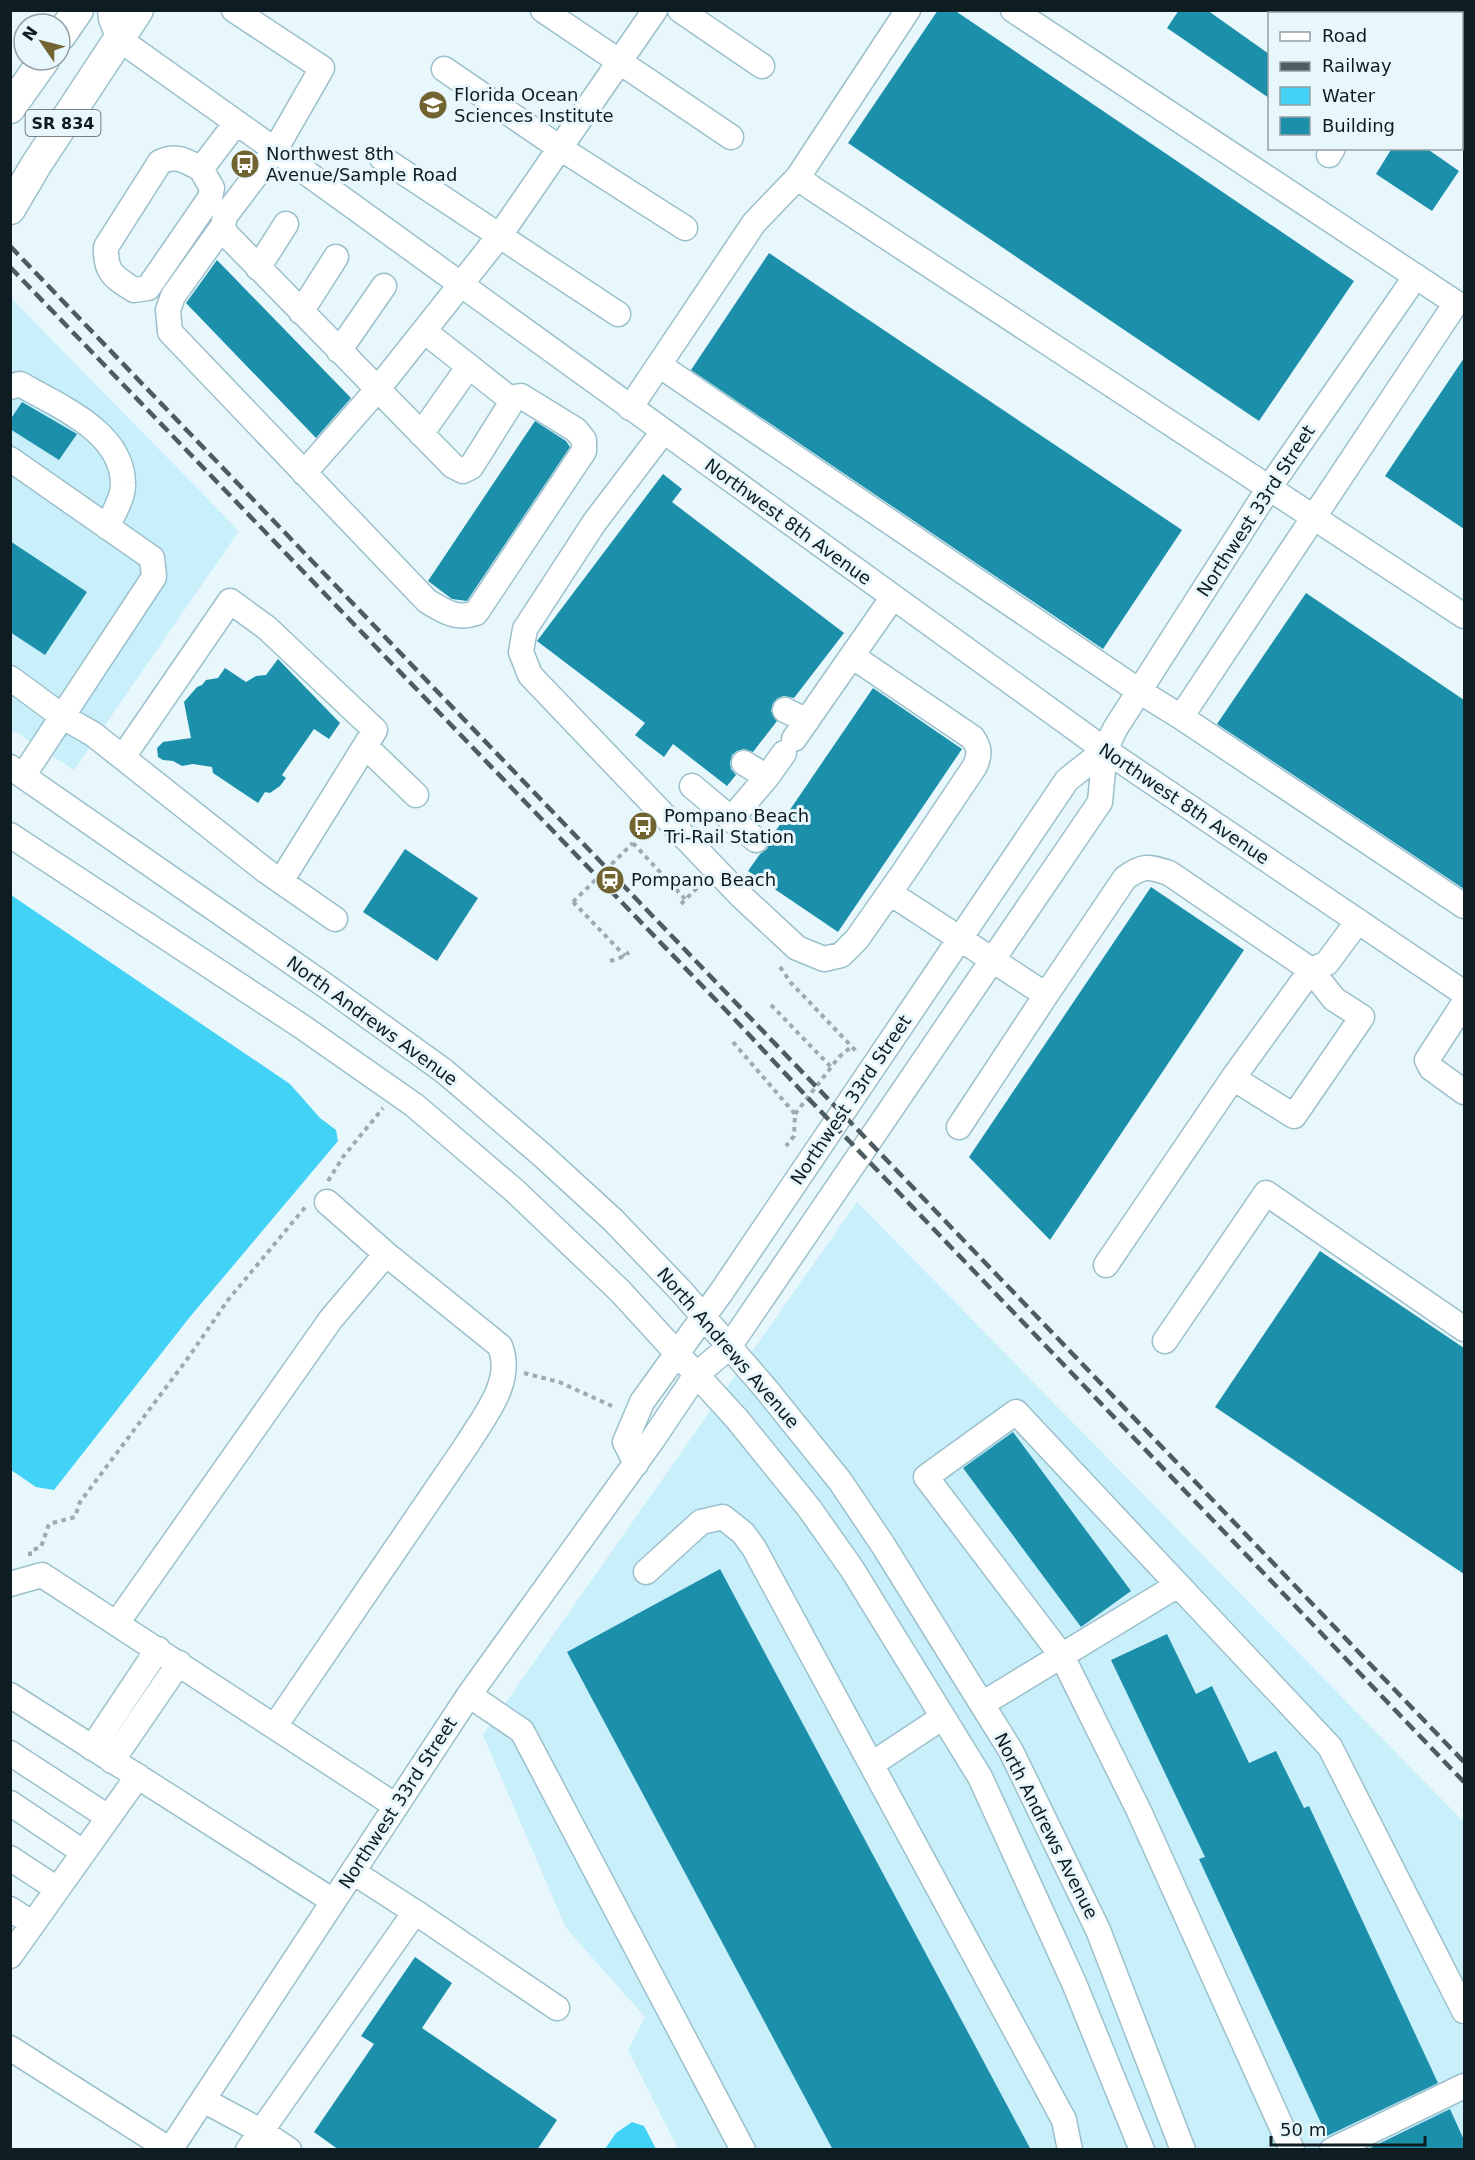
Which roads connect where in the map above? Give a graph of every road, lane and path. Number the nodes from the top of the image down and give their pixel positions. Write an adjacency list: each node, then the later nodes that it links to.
1 (110, 10): 9 (street)
2 (138, 10): 9 (main road, SR 834)
3 (234, 10): 18 (street)
4 (543, 10): 10 (street)
5 (654, 10): 10 (street)
6 (680, 10): 11 (street)
7 (908, 10): 21 (street)
8 (1013, 10): 29 (street)
9 (119, 39): 15 (street, Northwest 8th Avenue); 22 (main road, SR 834)
10 (619, 62): 16 (street); 17 (street)
11 (762, 66)
12 (444, 69): 17 (street)
13 (36, 72): 14 (main road, SR 834)
14 (10, 108)
15 (236, 123): 18 (street, Northwest 8th Avenue); 20 (street)
16 (731, 137)
17 (560, 148): 25 (street); 26 (street)
18 (275, 150): 24 (street); 30 (street, Northwest 8th Avenue)
19 (382, 158): 26 (street)
20 (201, 169): 20 (street)
21 (798, 177): 37 (street); 47 (street)
22 (10, 209)
23 (286, 224): 28 (street)
24 (222, 226): 28 (street); 46 (street)
25 (685, 228)
26 (500, 235): 30 (street); 34 (street)
27 (336, 257): 33 (street)
28 (258, 268): 33 (street)
29 (1416, 276): 32 (street); 47 (street, Northwest 33rd Street)
30 (460, 285): 35 (street); 42 (street, Northwest 8th Avenue)
31 (384, 286): 36 (street)
32 (1460, 306): 48 (street)
33 (300, 312): 36 (street)
34 (618, 314)
35 (424, 331): 38 (street); 40 (street)
36 (339, 351): 40 (street)
37 (659, 365): 42 (street); 54 (street)
38 (469, 366): 41 (street); 44 (street)
39 (10, 387): 49 (street)
40 (377, 390): 44 (street); 46 (street)
41 (509, 398): 44 (street); 46 (street)
42 (630, 408): 43 (street, Northwest 8th Avenue)
43 (663, 432): 50 (street, Northwest 8th Avenue); 72 (street)
44 (421, 434)
45 (10, 459): 49 (street)
46 (304, 473)
47 (1269, 488): 48 (street); 54 (street, Northwest 33rd Street)
48 (1313, 516): 51 (street); 57 (street)
49 (108, 527): 56 (street)
50 (893, 597): 52 (street); 60 (street, Northwest 8th Avenue)
51 (1464, 616)
52 (852, 656): 58 (street); 72 (street)
53 (10, 678): 56 (street)
54 (1139, 691): 57 (street); 60 (street, Northwest 33rd Street)
55 (785, 710): 58 (street)
56 (63, 717): 61 (street); 63 (street)
57 (1181, 717): 75 (street)
58 (795, 738): 64 (street)
59 (365, 746): 61 (street); 66 (street); 70 (street)
60 (1105, 750): 77 (street, Northwest 8th Avenue); 78 (street, Northwest 33rd Street); 81 (street, Northwest 33rd Street)
61 (123, 757): 70 (street)
62 (744, 763): 64 (street)
63 (17, 771): 102 (street, North Andrews Avenue)
64 (767, 777): 67 (street)
65 (692, 786): 67 (street)
66 (416, 795)
67 (731, 819): 69 (street)
68 (10, 835): 106 (street, North Andrews Avenue)
69 (756, 840)
70 (281, 881): 76 (street)
71 (701, 884): 73 (path)
72 (890, 893): 78 (street)
73 (685, 899): 74 (path); 80 (path, bridge)
74 (681, 904)
75 (1464, 906)
76 (334, 919)
77 (1358, 921): 84 (street); 85 (street, Northwest 8th Avenue)
78 (960, 938): 81 (street); 102 (street, Northwest 33rd Street)
79 (629, 952): 80 (path)
80 (625, 956): 82 (path)
81 (993, 959): 86 (street); 105 (street, Northwest 33rd Street)
82 (610, 961)
83 (780, 967): 90 (path)
84 (1311, 970): 86 (street); 93 (street); 93 (street)
85 (1464, 993)
86 (1046, 995): 97 (street)
87 (1464, 1003): 94 (street)
88 (771, 1005): 92 (path)
89 (733, 1042): 96 (path)
90 (851, 1047): 91 (path); 92 (path)
91 (859, 1055)
92 (831, 1067): 96 (path)
93 (1233, 1078): 101 (street)
94 (1464, 1092)
95 (384, 1107): 99 (path)
96 (795, 1114): 98 (path)
97 (958, 1127)
98 (786, 1146)
99 (322, 1194): 100 (street); 111 (path)
100 (386, 1254): 115 (street); 123 (street)
101 (1106, 1265)
102 (704, 1318): 105 (street, North Andrews Avenue); 106 (street, Northwest 33rd Street)
103 (1464, 1329): 104 (street)
104 (1165, 1341)
105 (729, 1347): 108 (street, Northwest 33rd Street); 121 (street, North Andrews Avenue)
106 (676, 1353): 108 (street, North Andrews Avenue); 110 (street, Northwest 33rd Street)
107 (518, 1371): 109 (path)
108 (696, 1375): 110 (street, Northwest 33rd Street); 122 (street, North Andrews Avenue)
109 (612, 1406)
110 (636, 1464): 120 (street, Northwest 33rd Street)
111 (31, 1559)
112 (646, 1572): 127 (street)
113 (10, 1584): 115 (street)
114 (1178, 1585): 117 (street); 117 (street); 142 (street)
115 (117, 1623): 116 (street)
116 (158, 1649): 118 (street); 124 (street)
117 (1062, 1656): 121 (street); 153 (street)
118 (179, 1663): 123 (street); 126 (street)
119 (10, 1695): 124 (street)
120 (470, 1695): 130 (street, Northwest 33rd Street); 149 (street)
121 (982, 1704): 152 (street, North Andrews Avenue)
122 (943, 1717): 127 (street); 151 (street, North Andrews Avenue)
123 (275, 1726): 130 (street)
124 (92, 1748): 126 (street)
125 (10, 1753): 131 (street)
126 (112, 1761): 128 (street)
127 (872, 1764): 150 (street)
128 (138, 1776): 131 (street); 136 (street)
129 (10, 1803): 132 (street)
130 (396, 1806): 134 (street, Northwest 33rd Street)
131 (108, 1817): 132 (street)
132 (83, 1852): 135 (street)
133 (10, 1858): 135 (street)
134 (353, 1872): 136 (street, Northwest 33rd Street); 138 (street)
135 (57, 1889): 139 (street)
136 (333, 1901): 145 (street, Northwest 33rd Street)
137 (10, 1909): 139 (street)
138 (415, 1912): 141 (street); 146 (street)
139 (33, 1924): 140 (street)
140 (10, 1956)
141 (557, 2007)
142 (1464, 2011)
143 (10, 2048): 147 (street)
144 (1464, 2086): 154 (street)
145 (203, 2100): 146 (street); 147 (street, Northwest 33rd Street)
146 (255, 2140): 148 (street)
147 (170, 2150)
148 (289, 2150)
149 (743, 2150)
150 (1070, 2150)
151 (1142, 2150)
152 (1184, 2150)
153 (1292, 2150)
154 (1332, 2150)

